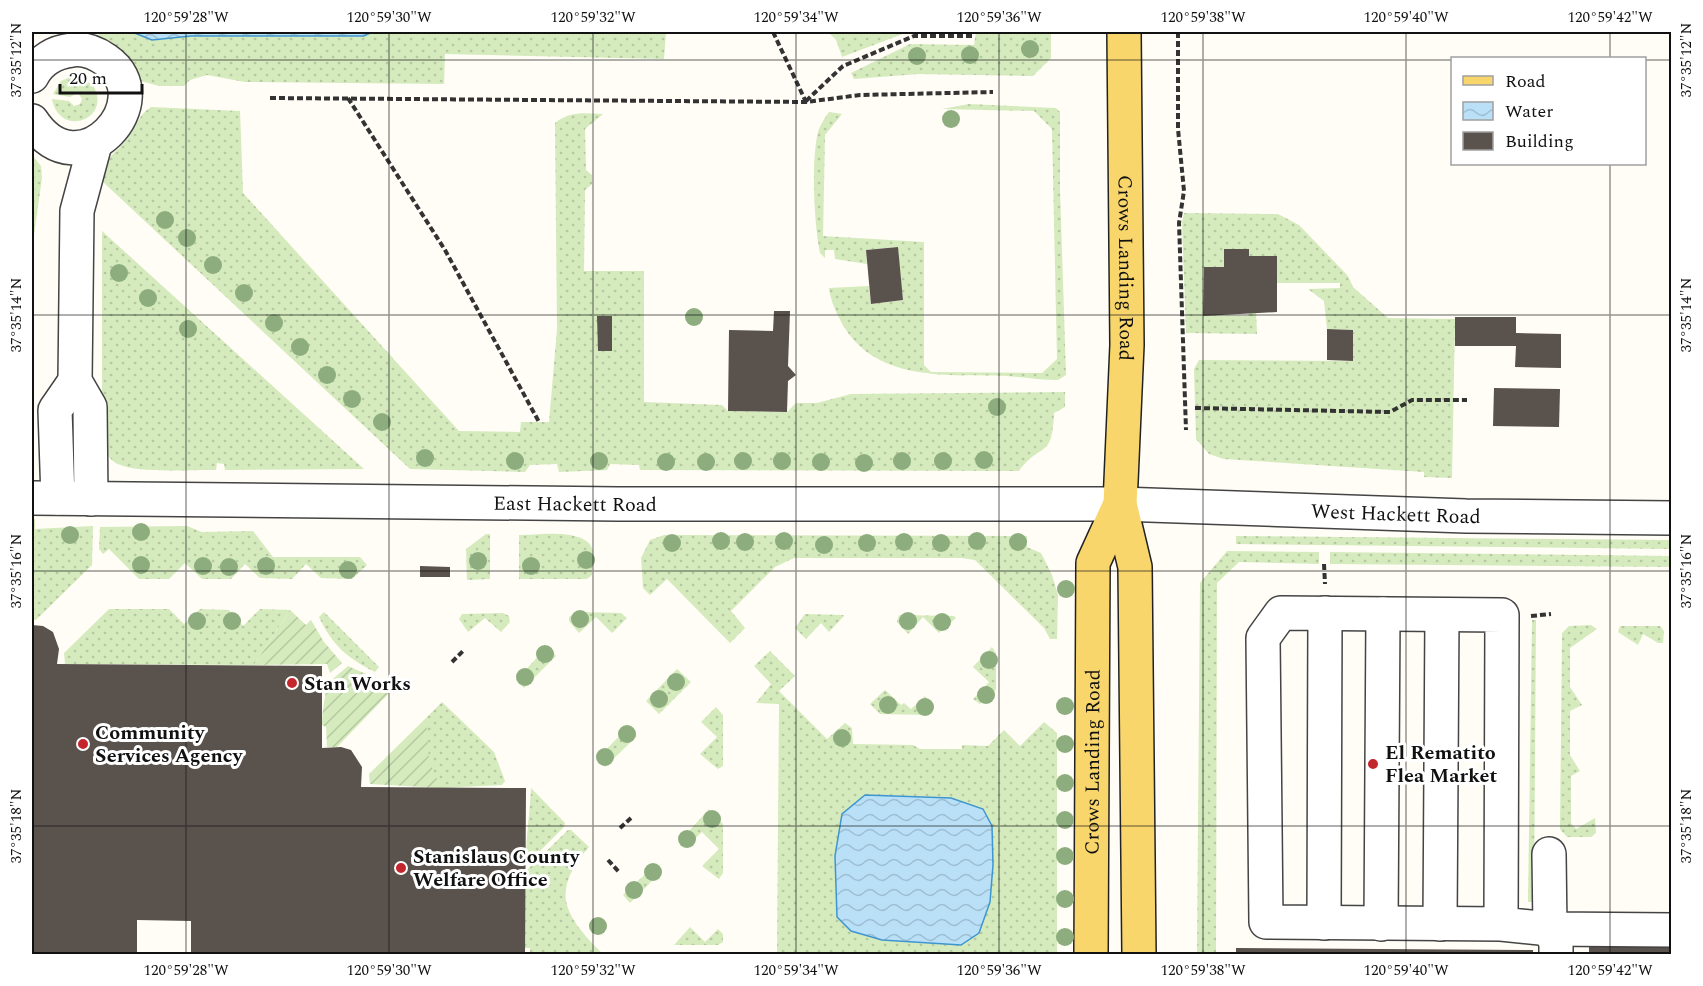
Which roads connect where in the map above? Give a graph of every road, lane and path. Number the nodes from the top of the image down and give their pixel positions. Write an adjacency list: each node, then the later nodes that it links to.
1 (89, 32): 7 (street)
2 (773, 32): 12 (path)
3 (1124, 32): 23 (main road, Crows Landing Road)
4 (1178, 32): 20 (path)
5 (975, 36): 12 (path)
6 (62, 41): 7 (street); 8 (street)
7 (110, 63): 14 (street)
8 (32, 76)
9 (993, 92): 12 (path)
10 (270, 98): 11 (path)
11 (348, 98): 12 (path); 19 (path)
12 (806, 102)
13 (37, 128): 14 (street); 15 (street)
14 (95, 144): 15 (street)
15 (77, 211): 16 (street)
16 (75, 381): 21 (street); 22 (street)
17 (1467, 400): 18 (path)
18 (1195, 408)
19 (539, 422)
20 (1186, 430)
21 (45, 498): 22 (street, East Hackett Road)
22 (91, 499): 23 (street, East Hackett Road)
23 (1120, 504): 24 (street, West Hackett Road); 41 (main road, Crows Landing Road); 42 (main road, Crows Landing Road)
24 (1671, 518)
25 (1325, 613): 26 (street); 35 (street); 35 (street)
26 (1383, 614): 27 (street); 36 (street)
27 (1442, 615): 37 (street); 38 (street)
28 (464, 650): 29 (path)
29 (452, 662)
30 (631, 818): 31 (path)
31 (620, 828)
32 (1549, 854): 40 (street)
33 (608, 860): 34 (path)
34 (619, 872)
35 (1324, 923): 36 (street)
36 (1381, 924): 37 (street)
37 (1440, 924): 38 (street)
38 (1501, 924): 40 (street)
39 (1671, 930): 40 (street)
40 (1553, 942)
41 (1091, 954)
42 (1139, 954)

